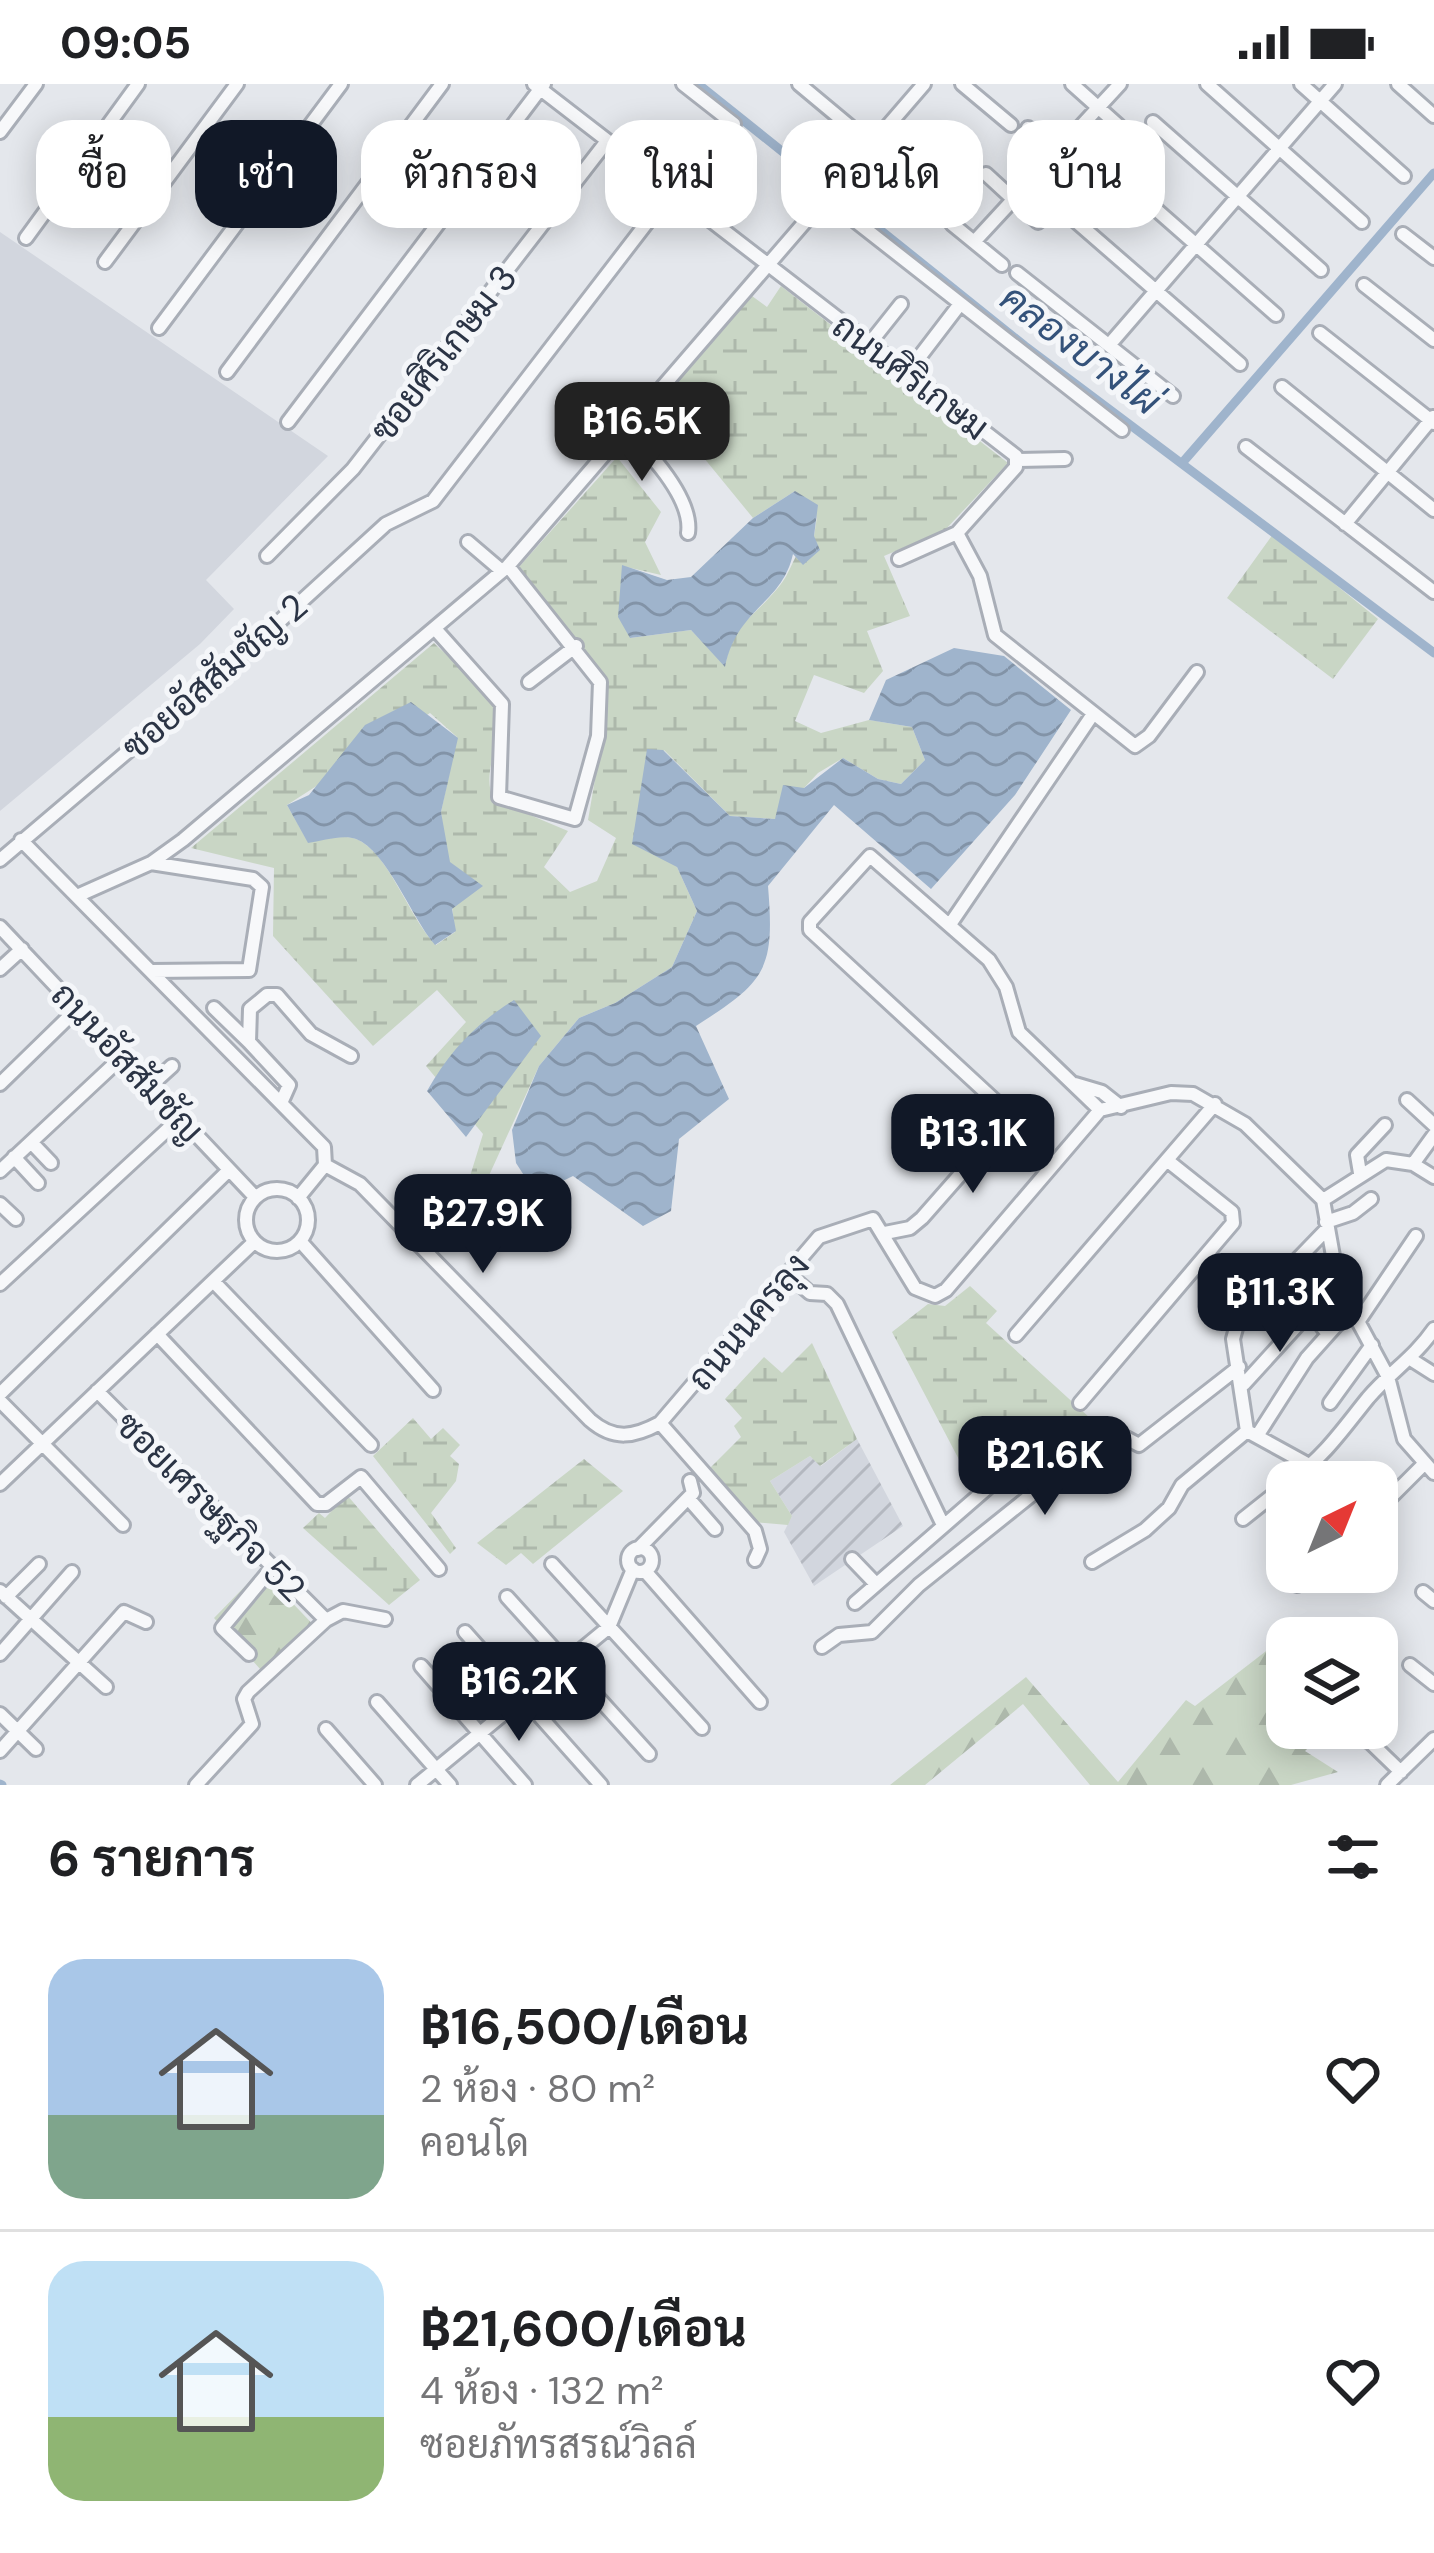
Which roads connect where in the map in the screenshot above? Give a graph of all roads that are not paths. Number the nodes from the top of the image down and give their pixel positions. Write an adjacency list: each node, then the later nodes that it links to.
1 (36, 84): 26 (street)
2 (138, 84): 45 (street)
3 (237, 84): 49 (street)
4 (341, 84): 59 (street)
5 (442, 84): 65 (street)
6 (682, 84): 20 (street)
7 (799, 84): 21 (street)
8 (924, 84): 22 (street)
9 (962, 84): 25 (street)
10 (1072, 84): 18 (street)
11 (1120, 84): 18 (street)
12 (1207, 84): 30 (street)
13 (1301, 84): 17 (street)
14 (1336, 84): 17 (street)
15 (1397, 84): 19 (street)
16 (540, 86): 28 (street, ถนนศิริเกษม); 71 (street)
17 (1321, 102): 30 (street); 32 (street)
18 (1099, 108): 23 (street); 24 (street)
19 (1434, 116)
20 (729, 120)
21 (840, 120)
22 (893, 120)
23 (1087, 120)
24 (1112, 120)
25 (1007, 122)
26 (0, 132)
27 (1165, 133): 34 (street)
28 (605, 139)
29 (605, 144): 83 (street, ซอยศิริเกษม 3)
30 (1280, 149): 34 (street); 37 (street)
31 (986, 174): 33 (street)
32 (1404, 176)
33 (1007, 193)
34 (1238, 197): 47 (street); 52 (street)
35 (1007, 206): 46 (street)
36 (1165, 218): 47 (street)
37 (1363, 222)
38 (642, 228): 92 (street, ซอยอัสสัมชัญ 2)
39 (719, 228): 50 (street, ถนนศิริเกษม)
40 (799, 228): 50 (street)
41 (864, 228): 57 (street)
42 (957, 228): 46 (street)
43 (1083, 228): 55 (street)
44 (1403, 234): 48 (street)
45 (26, 238)
46 (974, 242): 51 (street)
47 (1196, 245): 55 (street); 58 (street)
48 (1434, 258)
49 (105, 262)
50 (766, 265): 62 (street, ถนนศิริเกษม); 72 (street)
51 (1002, 265)
52 (1321, 270)
53 (1017, 273): 63 (street)
54 (1364, 285): 61 (street)
55 (1156, 290): 63 (street); 64 (street)
56 (902, 304): 62 (street)
57 (960, 304): 66 (street); 73 (street)
58 (1276, 315)
59 (159, 328)
60 (1320, 334): 70 (street)
61 (1434, 340)
62 (870, 344): 66 (street, ถนนศิริเกษม)
63 (1110, 344): 68 (street)
64 (1240, 364)
65 (227, 372)
66 (908, 372): 76 (street, ถนนศิริเกษม)
67 (1282, 387): 77 (street)
68 (1173, 396)
69 (599, 404): 72 (street)
70 (1433, 420): 77 (street)
71 (288, 422)
72 (627, 429): 80 (street); 85 (street)
73 (1122, 430)
74 (1246, 447): 79 (street)
75 (1065, 459): 76 (street)
76 (1019, 460): 81 (street, ถนนศิริเกษม)
77 (1388, 471): 78 (street); 79 (street)
78 (1434, 510)
79 (1345, 524): 86 (street)
80 (688, 533)
81 (958, 533): 84 (street); 91 (street)
82 (467, 542): 85 (street)
83 (267, 556)
84 (899, 559)
85 (505, 569): 87 (street); 88 (street)
86 (1434, 592)
87 (436, 631): 88 (street); 94 (street)
88 (576, 646): 90 (street)
89 (1197, 671): 91 (street)
90 (529, 682)
91 (1093, 714): 96 (street)
92 (21, 840): 93 (street, ซอยอัสสัมชัญ 2); 95 (street)
93 (0, 860)
94 (151, 863): 95 (street); 100 (street)
95 (77, 896): 100 (street)
96 (950, 923): 107 (street); 137 (street)
97 (0, 927): 98 (street, ถนนอัสสัมชัญ)
98 (22, 949): 99 (street); 101 (street, ถนนอัสสัมชัญ)
99 (0, 969)
100 (151, 971): 111 (street)
101 (79, 1008): 105 (street, ถนนอัสสัมชัญ); 108 (street)
102 (214, 1009): 103 (street)
103 (249, 1042): 104 (street); 111 (street)
104 (351, 1056)
105 (122, 1058): 109 (street, ถนนอัสสัมชัญ); 119 (street)
106 (172, 1066): 109 (street)
107 (1073, 1083): 113 (street); 114 (street)
108 (0, 1084)
109 (150, 1086): 115 (street, ถนนอัสสัมชัญ)
110 (1407, 1100): 117 (street)
111 (281, 1103): 124 (street)
112 (1215, 1104): 113 (street); 121 (street); 133 (street)
113 (1121, 1107): 114 (street)
114 (1100, 1110): 137 (street)
115 (180, 1118): 125 (street, ถนนอัสสัมชัญ); 143 (street)
116 (1385, 1125): 127 (street)
117 (1434, 1125)
118 (1434, 1135): 123 (street)
119 (31, 1142): 120 (street); 122 (street)
120 (14, 1157): 126 (street); 129 (street)
121 (1168, 1161): 148 (street); 159 (street)
122 (51, 1162)
123 (1413, 1164): 127 (street); 128 (street)
124 (325, 1165): 131 (street); 160 (street, ถนนนครลุง)
125 (229, 1170): 130 (street, ถนนอัสสัมชัญ); 157 (street)
126 (0, 1172)
127 (1360, 1173): 133 (street)
128 (1434, 1177)
129 (38, 1183)
130 (256, 1197): 131 (street); 140 (street)
131 (298, 1198): 139 (street)
132 (1371, 1199): 136 (street)
133 (1323, 1200): 136 (street)
134 (0, 1204): 135 (street)
135 (16, 1219)
136 (1326, 1226): 144 (street); 151 (street)
137 (885, 1233): 141 (street, ถนนนครลุง)
138 (1416, 1236): 144 (street)
139 (300, 1241): 140 (street); 155 (street)
140 (254, 1242): 142 (street)
141 (788, 1274): 160 (street, ถนนนครลุง); 175 (street)
142 (213, 1281): 146 (street); 163 (street)
143 (0, 1284)
144 (1354, 1316): 147 (street); 149 (street)
145 (1434, 1329): 150 (street)
146 (157, 1334): 156 (street); 183 (street)
147 (1328, 1334): 154 (street); 161 (street)
148 (1016, 1335)
149 (1372, 1345): 153 (street); 158 (street)
150 (1412, 1360): 152 (street); 153 (street)
151 (1239, 1367): 154 (street); 196 (street)
152 (1434, 1374)
153 (1388, 1377): 166 (street); 167 (street)
154 (1244, 1384): 161 (street)
155 (433, 1390)
156 (98, 1391): 162 (street); 182 (street, ซอยเศรษฐกิจ 52)
157 (0, 1397): 162 (street)
158 (1330, 1402)
159 (1080, 1403)
160 (660, 1424): 164 (street)
161 (1252, 1433): 165 (street); 179 (street)
162 (42, 1444): 169 (street); 174 (street)
163 (371, 1445)
164 (683, 1453): 171 (street); 178 (street)
165 (1302, 1461)
166 (1315, 1461)
167 (1429, 1469): 170 (street)
168 (1000, 1477): 175 (street)
169 (0, 1484)
170 (1398, 1494)
171 (688, 1498): 176 (street); 184 (street)
172 (1266, 1502): 173 (street)
173 (1244, 1520)
174 (123, 1525)
175 (943, 1525): 186 (street)
176 (715, 1529)
177 (852, 1558): 186 (street)
178 (755, 1560)
179 (1092, 1562)
180 (38, 1564): 187 (street)
181 (552, 1564): 194 (street)
182 (271, 1569): 191 (street, ซอยเศรษฐกิจ 52); 198 (street)
183 (439, 1569)
184 (639, 1570): 194 (street); 207 (street)
185 (72, 1572): 192 (street)
186 (876, 1584): 189 (street)
187 (3, 1594): 192 (street)
188 (507, 1597): 202 (street)
189 (855, 1603)
190 (385, 1619): 191 (street)
191 (326, 1620): 220 (street)
192 (29, 1621): 197 (street); 199 (street)
193 (146, 1622): 199 (street)
194 (609, 1627): 202 (street); 209 (street)
195 (464, 1632): 205 (street)
196 (822, 1647)
197 (0, 1654)
198 (249, 1654)
199 (81, 1663): 204 (street); 211 (street)
200 (1410, 1665): 203 (street)
201 (421, 1666): 212 (street)
202 (568, 1666): 205 (street); 217 (street)
203 (1434, 1684)
204 (106, 1687)
205 (522, 1700): 212 (street); 225 (street)
206 (377, 1702): 218 (street)
207 (760, 1702)
208 (0, 1714): 211 (street)
209 (702, 1728)
210 (326, 1729): 221 (street)
211 (18, 1732): 214 (street); 216 (street)
212 (479, 1735): 218 (street); 224 (street)
213 (1434, 1739): 219 (street)
214 (36, 1749)
215 (1377, 1749): 219 (street)
216 (0, 1751)
217 (649, 1754)
218 (436, 1769): 222 (street); 223 (street)
219 (1401, 1772): 226 (street)
220 (196, 1785)
221 (375, 1785)
222 (416, 1785)
223 (450, 1785)
224 (525, 1785)
225 (601, 1785)
226 (1387, 1785)

